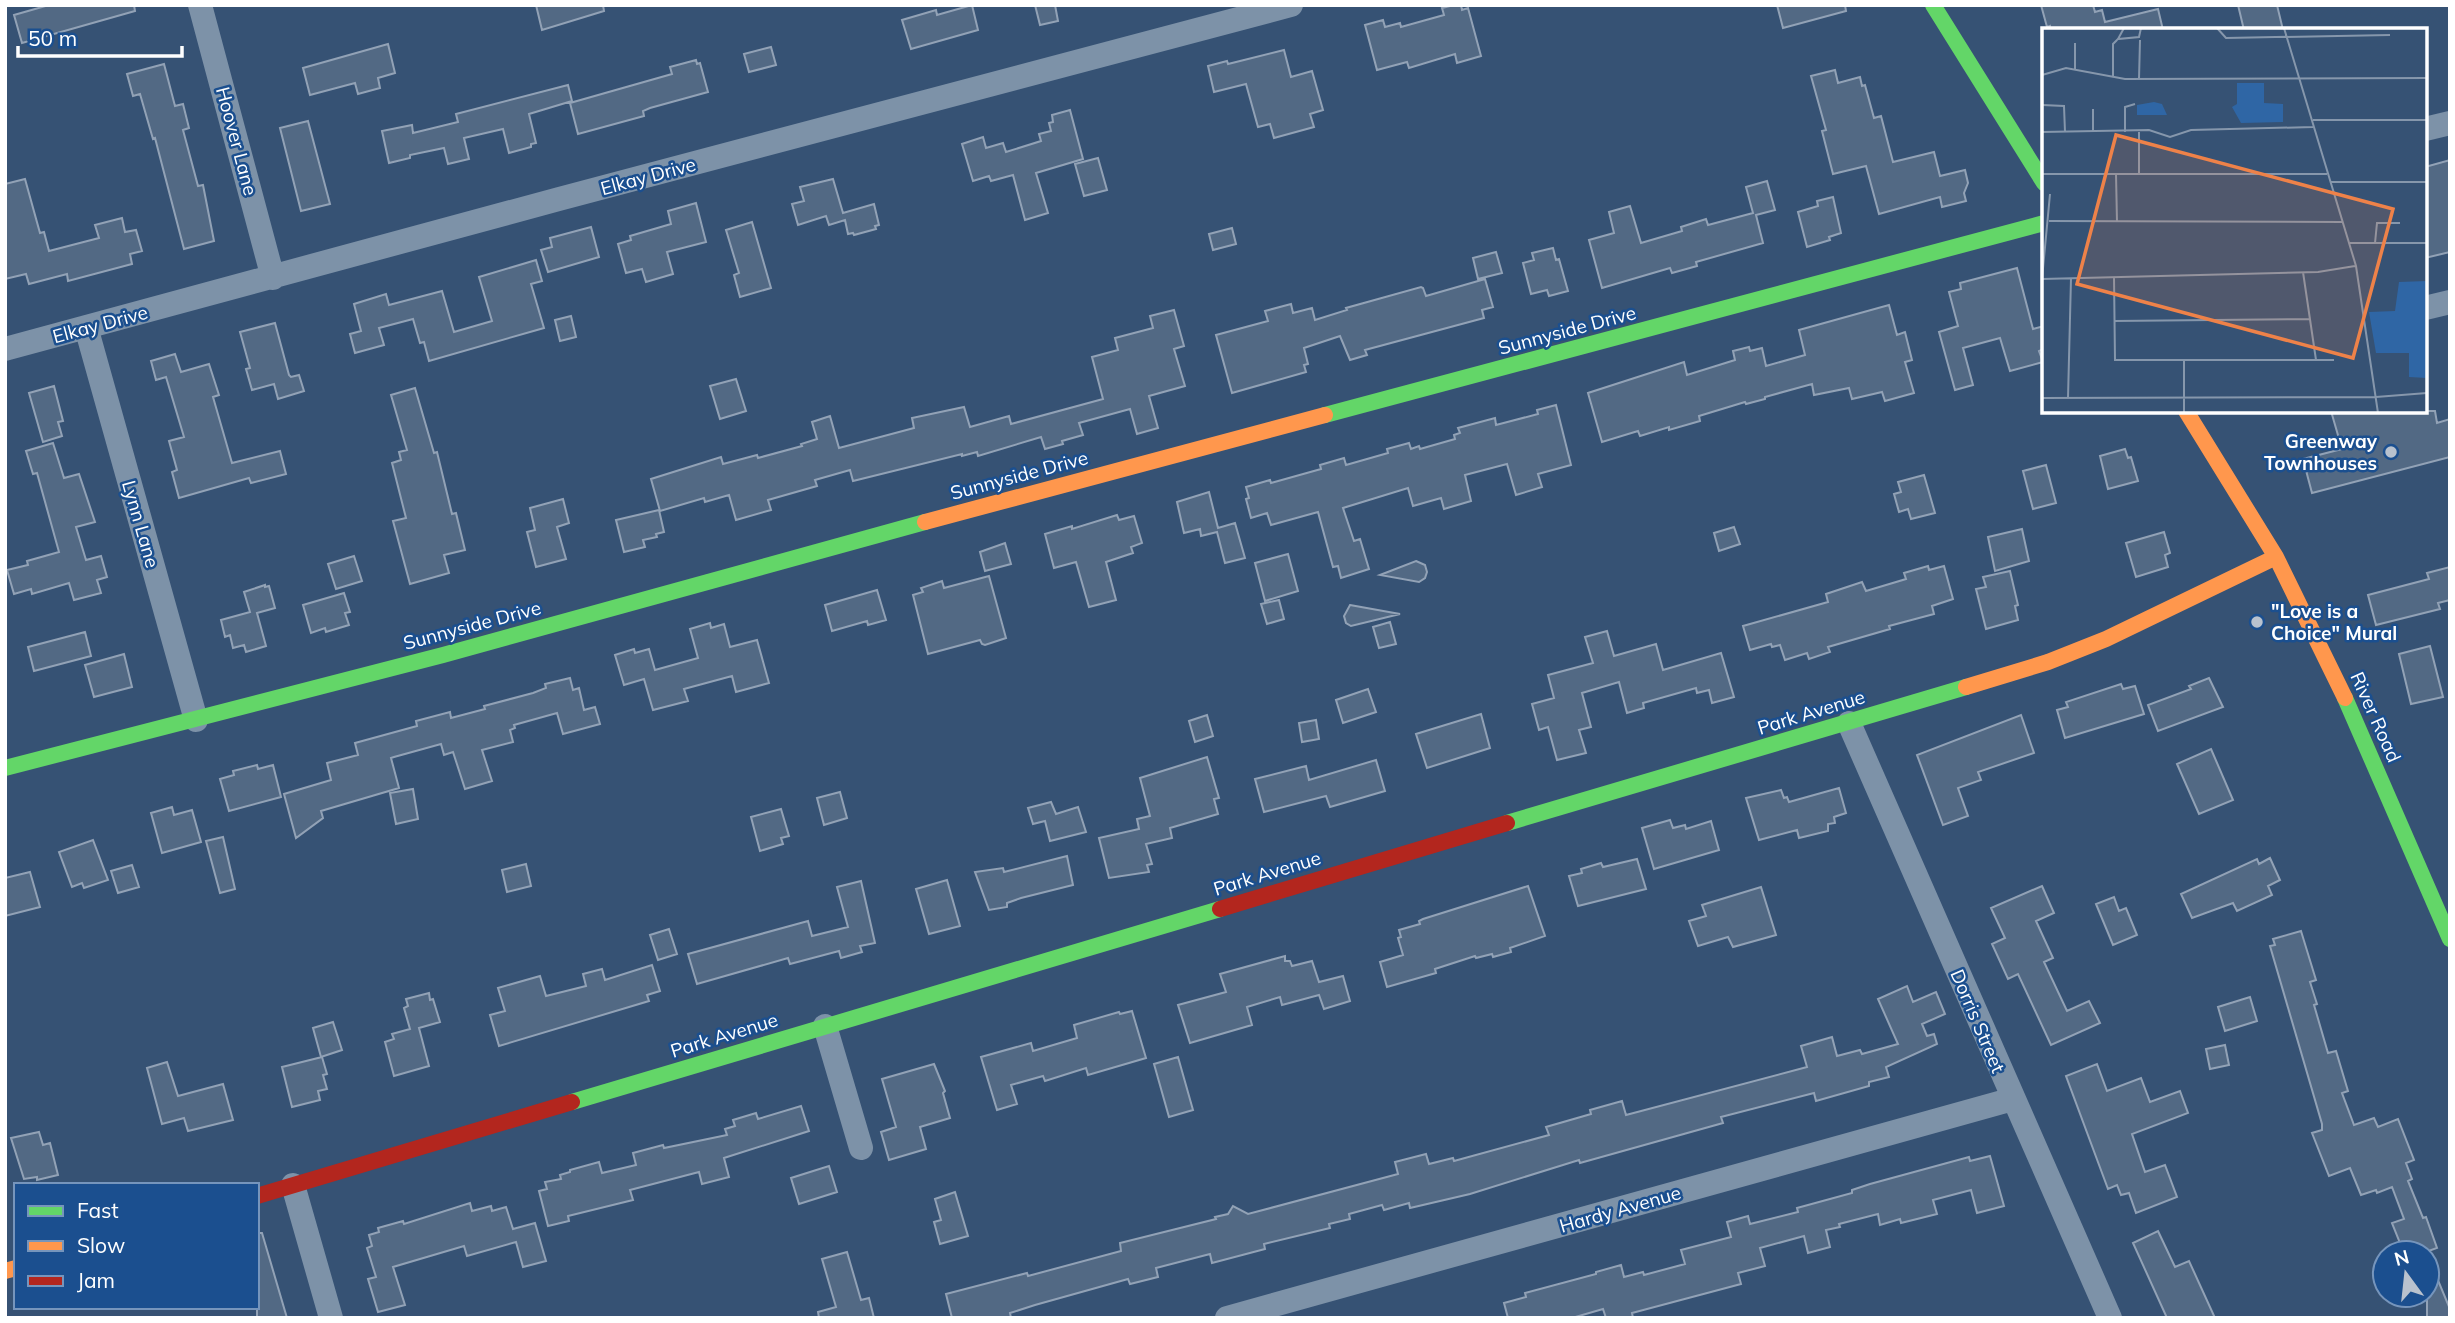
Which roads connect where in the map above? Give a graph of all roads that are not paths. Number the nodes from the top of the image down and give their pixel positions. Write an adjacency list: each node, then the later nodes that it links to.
1 (200, 5): 8 (street, Hoover Lane)
2 (1291, 5): 8 (street, Elkay Drive)
3 (1933, 5): 6 (street)
4 (2450, 123): 5 (street)
5 (2427, 129)
6 (2042, 180)
7 (2042, 224): 15 (street, Sunnyside Drive)
8 (273, 278): 11 (street, Elkay Drive)
9 (2450, 302): 10 (street)
10 (2427, 308)
11 (86, 327): 12 (street, Elkay Drive); 15 (street, Lynn Lane)
12 (5, 349)
13 (2187, 413): 14 (street, River Road)
14 (2276, 557): 16 (street, Park Avenue); 18 (street, River Road)
15 (196, 720): 17 (street, Sunnyside Drive)
16 (1849, 723): 19 (street, Park Avenue); 20 (street, Dorris Street)
17 (5, 768)
18 (2450, 939)
19 (825, 1026): 21 (street); 22 (street, Park Avenue)
20 (2013, 1100): 25 (street, Hardy Avenue); 26 (street, Dorris Street)
21 (861, 1148)
22 (293, 1185): 23 (street, Park Avenue); 24 (street)
23 (259, 1195)
24 (331, 1318)
25 (1227, 1318)
26 (2110, 1318)

